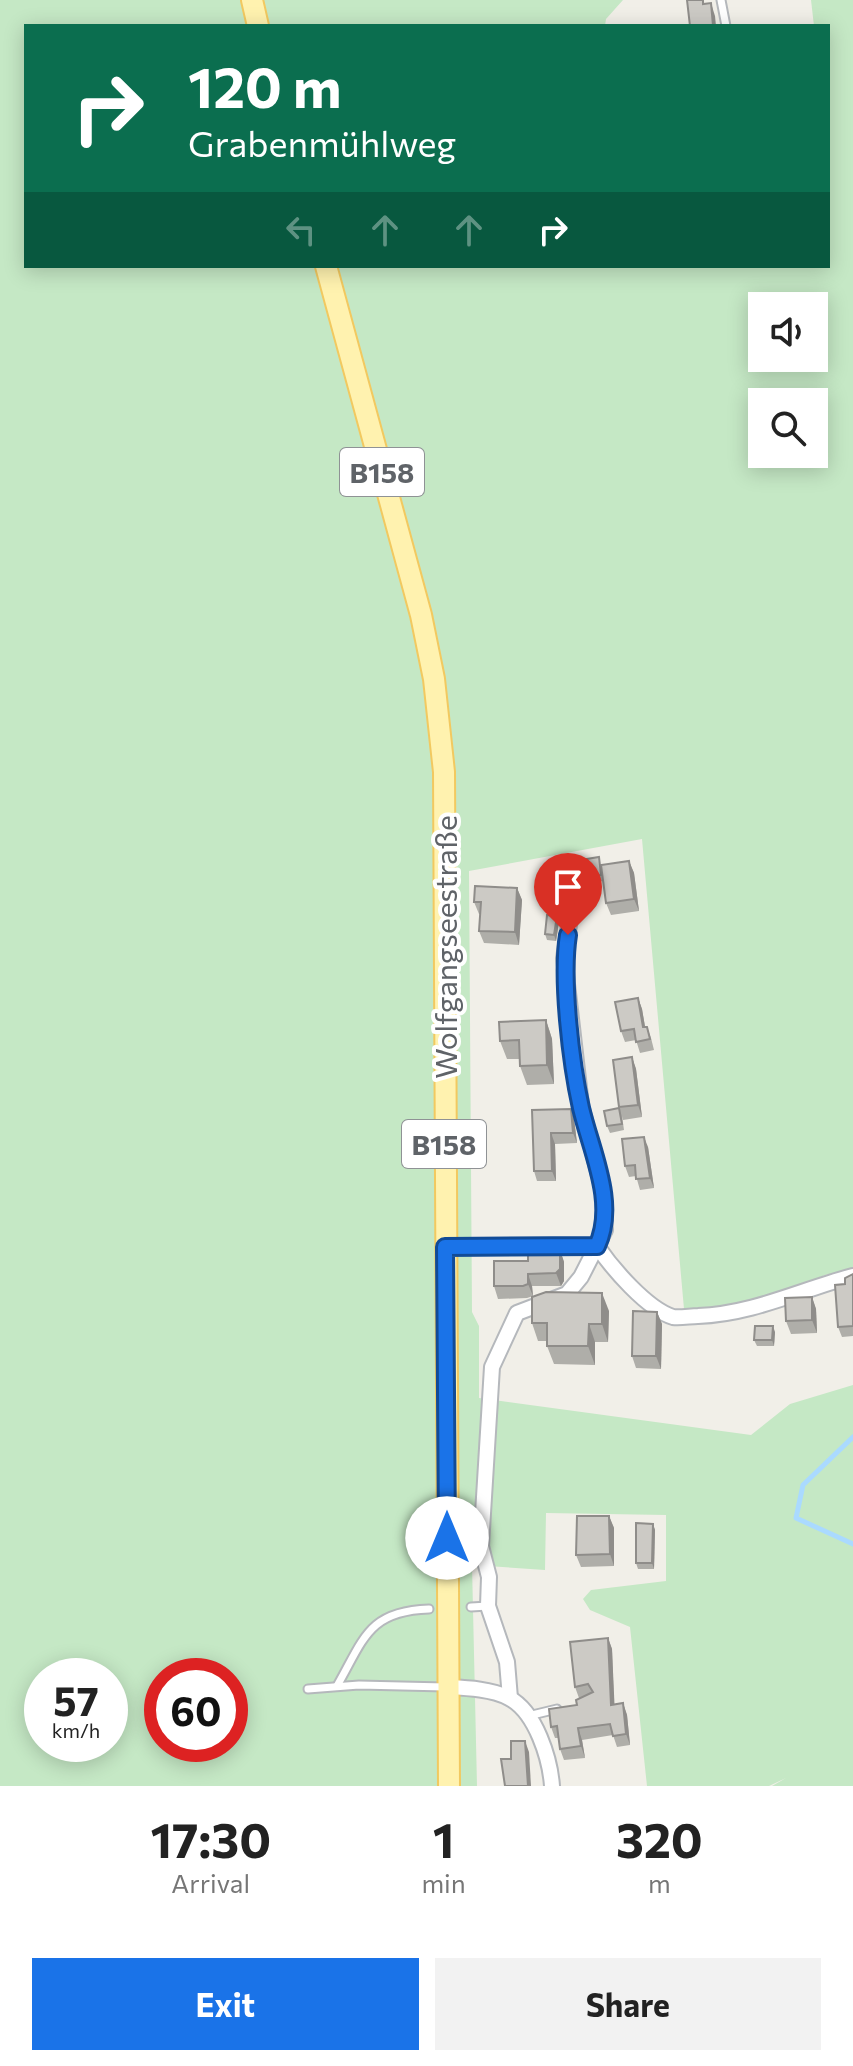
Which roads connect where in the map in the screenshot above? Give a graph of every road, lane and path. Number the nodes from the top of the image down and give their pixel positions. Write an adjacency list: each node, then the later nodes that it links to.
1 (252, 0): 3 (main road)
2 (721, 0): 4 (lane)
3 (258, 24)
4 (726, 24)
5 (327, 268): 8 (main road, Wolfgangseestraße / B158)
6 (571, 912): 7 (street)
7 (597, 1246): 8 (street); 9 (street); 10 (street)
8 (445, 1247): 14 (main road, Wolfgangseestraße / B158)
9 (853, 1276)
10 (488, 1606): 11 (lane); 16 (street)
11 (471, 1607)
12 (429, 1609): 13 (lane)
13 (337, 1686): 14 (lane); 15 (lane)
14 (447, 1687): 16 (street); 19 (main road, Wolfgangseestraße / B158)
15 (308, 1689)
16 (510, 1698): 18 (street)
17 (566, 1708): 18 (lane)
18 (528, 1716): 20 (street)
19 (449, 1786)
20 (552, 1786)

